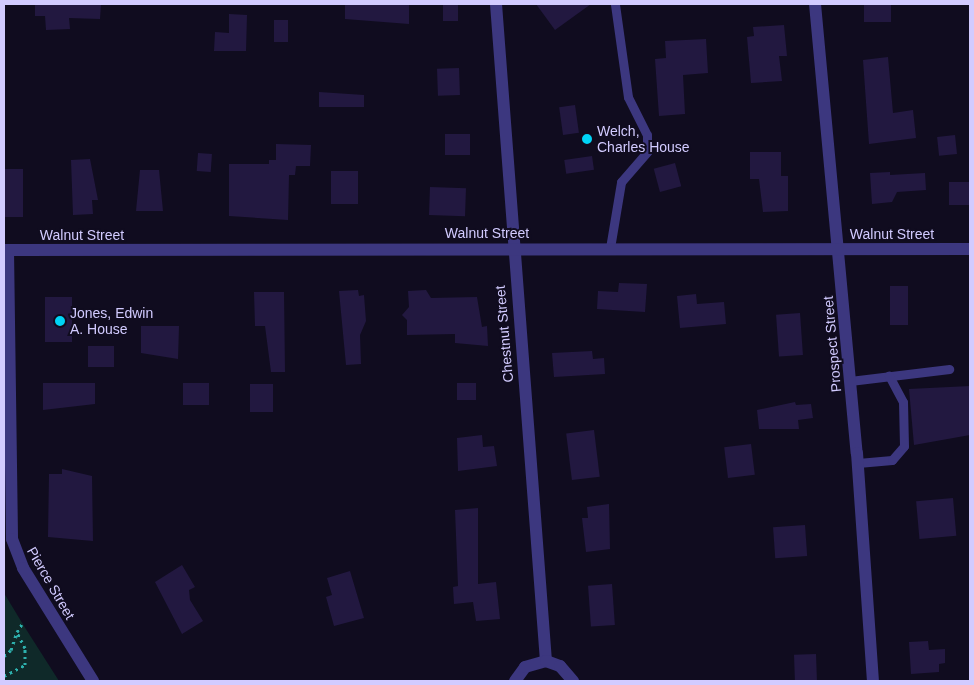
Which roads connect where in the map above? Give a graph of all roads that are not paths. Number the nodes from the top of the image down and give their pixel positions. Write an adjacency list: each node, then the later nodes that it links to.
1 (496, 4): 4 (street, Chestnut Street)
2 (614, 4): 5 (lane)
3 (815, 4): 6 (street, Prospect Street)
4 (512, 248): 5 (street, Walnut Street); 8 (street, Walnut Street); 13 (street, Chestnut Street)
5 (610, 248): 6 (street, Walnut Street)
6 (839, 249): 7 (street, Walnut Street); 11 (street, Prospect Street)
7 (970, 249)
8 (6, 250): 14 (street, Pierce Street)
9 (949, 369): 10 (lane)
10 (889, 376): 11 (lane); 12 (lane)
11 (850, 381): 12 (street, Prospect Street)
12 (858, 463): 17 (street, Prospect Street)
13 (546, 661): 15 (street); 16 (street)
14 (93, 681)
15 (514, 681)
16 (573, 681)
17 (873, 681)

